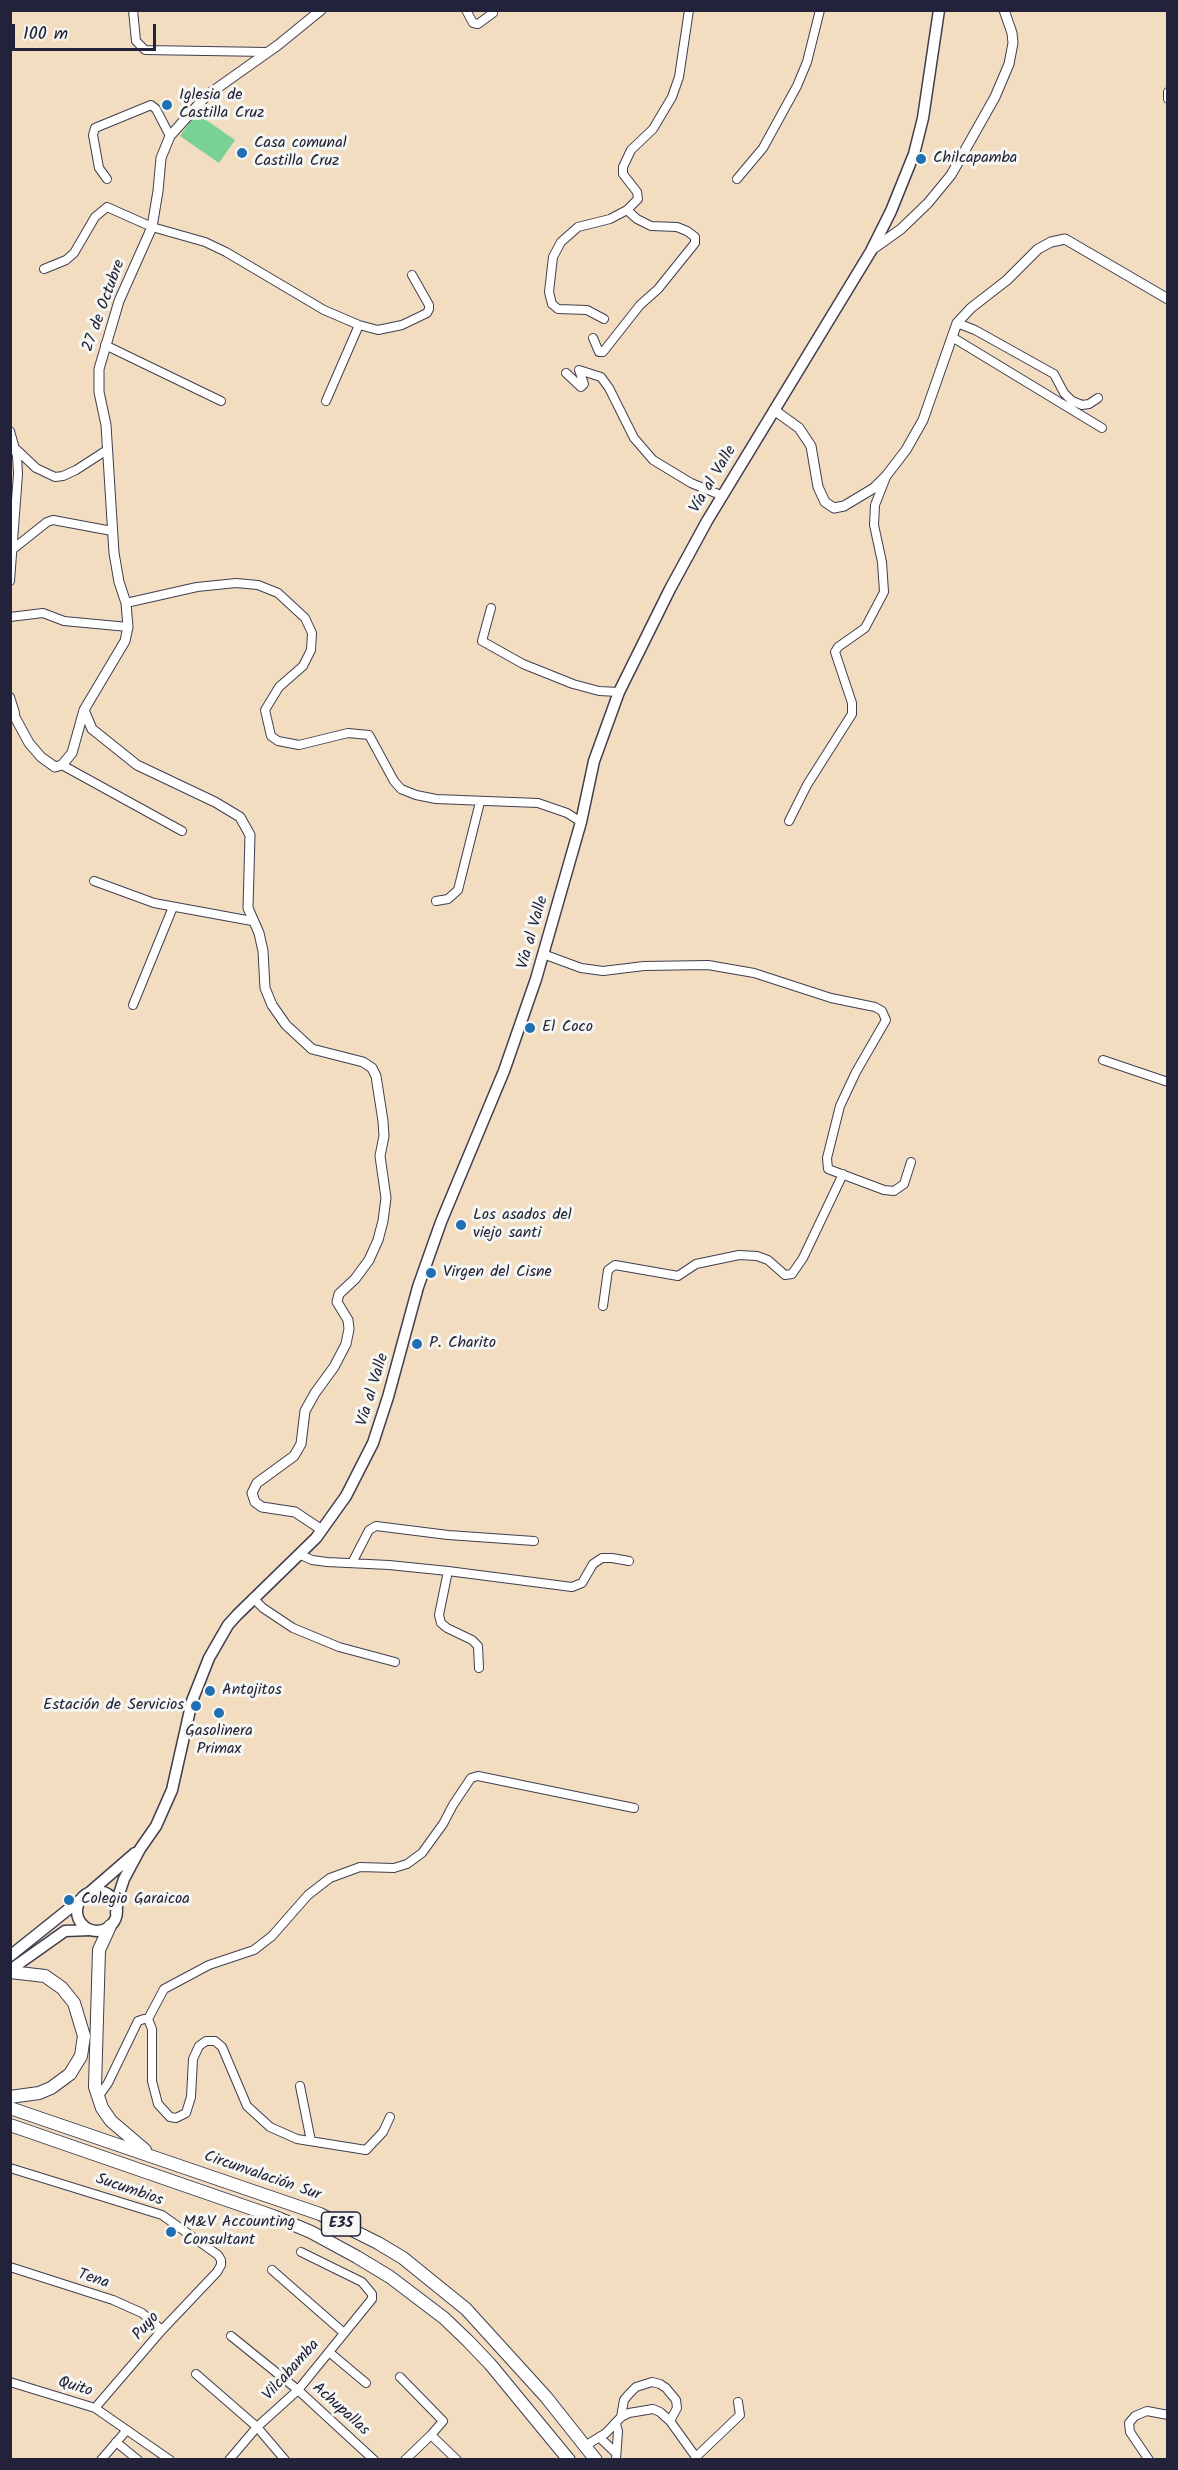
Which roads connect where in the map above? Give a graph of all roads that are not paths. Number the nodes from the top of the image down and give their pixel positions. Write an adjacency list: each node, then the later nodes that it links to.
1 (133, 10): 9 (street)
2 (321, 10): 9 (street, 27 de Octubre)
3 (466, 10): 8 (street)
4 (689, 10): 15 (street)
5 (820, 10): 14 (street)
6 (939, 10): 17 (main road, Vía al Valle)
7 (1004, 10): 17 (street)
8 (493, 12)
9 (267, 52): 12 (street, 27 de Octubre)
10 (1167, 92): 11 (street)
11 (1167, 99)
12 (170, 136): 13 (street); 16 (street, 27 de Octubre)
13 (107, 179)
14 (737, 179)
15 (627, 210): 21 (street); 25 (street)
16 (152, 227): 18 (street); 23 (street); 26 (street, 27 de Octubre)
17 (871, 251): 31 (main road, Vía al Valle)
18 (44, 269)
19 (412, 275): 23 (street)
20 (1167, 299): 22 (street)
21 (604, 319)
22 (957, 323): 24 (street); 28 (street)
23 (359, 325): 29 (street)
24 (952, 337): 32 (street); 36 (street)
25 (594, 338)
26 (105, 345): 30 (street); 35 (street, 27 de Octubre)
27 (566, 373): 37 (street)
28 (1098, 398)
29 (326, 400)
30 (221, 401)
31 (774, 410): 36 (street); 37 (main road, Vía al Valle)
32 (1102, 428)
33 (10, 431): 34 (street)
34 (16, 448): 35 (street); 39 (street)
35 (107, 450): 38 (street, 27 de Octubre)
36 (886, 476): 52 (street)
37 (723, 496): 45 (main road, Vía al Valle)
38 (112, 531): 39 (street); 41 (street, 27 de Octubre)
39 (13, 549): 40 (street)
40 (10, 581)
41 (126, 603): 44 (street, 27 de Octubre); 51 (street)
42 (491, 608): 45 (street)
43 (10, 617): 44 (street)
44 (128, 627): 48 (street, 27 de Octubre)
45 (619, 692): 53 (main road, Vía al Valle)
46 (10, 697): 49 (street)
47 (10, 708): 49 (street)
48 (84, 710): 50 (street, 27 de Octubre); 58 (street)
49 (20, 726): 50 (street)
50 (62, 765): 54 (street)
51 (480, 802): 53 (street); 56 (street)
52 (789, 821)
53 (581, 822): 59 (main road, Vía al Valle)
54 (182, 831)
55 (94, 881): 57 (street)
56 (436, 901)
57 (173, 907): 58 (street); 60 (street)
58 (252, 921): 66 (street)
59 (543, 954): 64 (street); 66 (main road, Vía al Valle)
60 (133, 1005)
61 (1103, 1060): 62 (street)
62 (1167, 1082)
63 (911, 1162): 64 (street)
64 (843, 1174): 65 (street)
65 (603, 1306)
66 (322, 1530): 68 (main road, Vía al Valle)
67 (534, 1541): 70 (street)
68 (301, 1555): 70 (street); 72 (main road, Vía al Valle)
69 (629, 1561): 71 (street)
70 (352, 1563): 71 (street)
71 (448, 1571): 74 (street)
72 (253, 1598): 73 (street); 76 (main road, Vía al Valle)
73 (395, 1662)
74 (478, 1668)
75 (634, 1808): 83 (street)
76 (140, 1849): 77 (main road); 78 (main road)
77 (85, 1895): 78 (main road); 80 (main road); 81 (main road)
78 (117, 1913): 79 (main road)
79 (110, 1926): 80 (main road); 86 (highway)
80 (91, 1930): 82 (main road)
81 (10, 1956)
82 (10, 1971): 85 (highway)
83 (148, 2019): 86 (street); 92 (street)
84 (300, 2086): 92 (street)
85 (10, 2097)
86 (97, 2098): 93 (highway)
87 (10, 2108): 93 (highway, Circunvalación Sur / E35)
88 (390, 2117): 92 (street)
89 (10, 2125): 90 (highway, Circunvalación Sur / E35)
90 (38, 2135): 91 (highway); 129 (highway, Circunvalación Sur / E35)
91 (10, 2136)
92 (311, 2141)
93 (156, 2158): 118 (highway, Circunvalación Sur / E35)
94 (10, 2168): 96 (street, Sucumbios)
95 (302, 2252): 100 (street, Vilcabamba)
96 (221, 2265): 99 (street, Puyo)
97 (10, 2267): 99 (street, Tena)
98 (272, 2270): 100 (street)
99 (162, 2330): 109 (street, Puyo)
100 (344, 2333): 102 (street, Vilcabamba)
101 (231, 2336): 107 (street, Achupallas)
102 (328, 2352): 106 (street); 107 (street, Vilcabamba)
103 (196, 2374): 113 (street)
104 (400, 2377): 115 (street)
105 (10, 2382): 109 (street, Quito)
106 (366, 2383)
107 (298, 2390): 113 (street, Vilcabamba); 126 (street, Achupallas)
108 (738, 2402): 120 (street)
109 (95, 2408): 114 (street, Quito)
110 (1167, 2415): 131 (street)
111 (618, 2420): 112 (street); 112 (street); 116 (street); 119 (street)
112 (670, 2421): 120 (street)
113 (257, 2427): 124 (street, Vilcabamba); 125 (street)
114 (126, 2431): 117 (street); 123 (street, Quito)
115 (431, 2435): 127 (street); 128 (street)
116 (599, 2438): 118 (street); 119 (street)
117 (116, 2442): 121 (street); 122 (street)
118 (585, 2446): 130 (highway, Circunvalación Sur / E35)
119 (616, 2456)
120 (697, 2458)
121 (100, 2460)
122 (138, 2460)
123 (170, 2460)
124 (229, 2460)
125 (285, 2460)
126 (374, 2460)
127 (405, 2460)
128 (457, 2460)
129 (568, 2460)
130 (596, 2460)
131 (1149, 2460)

